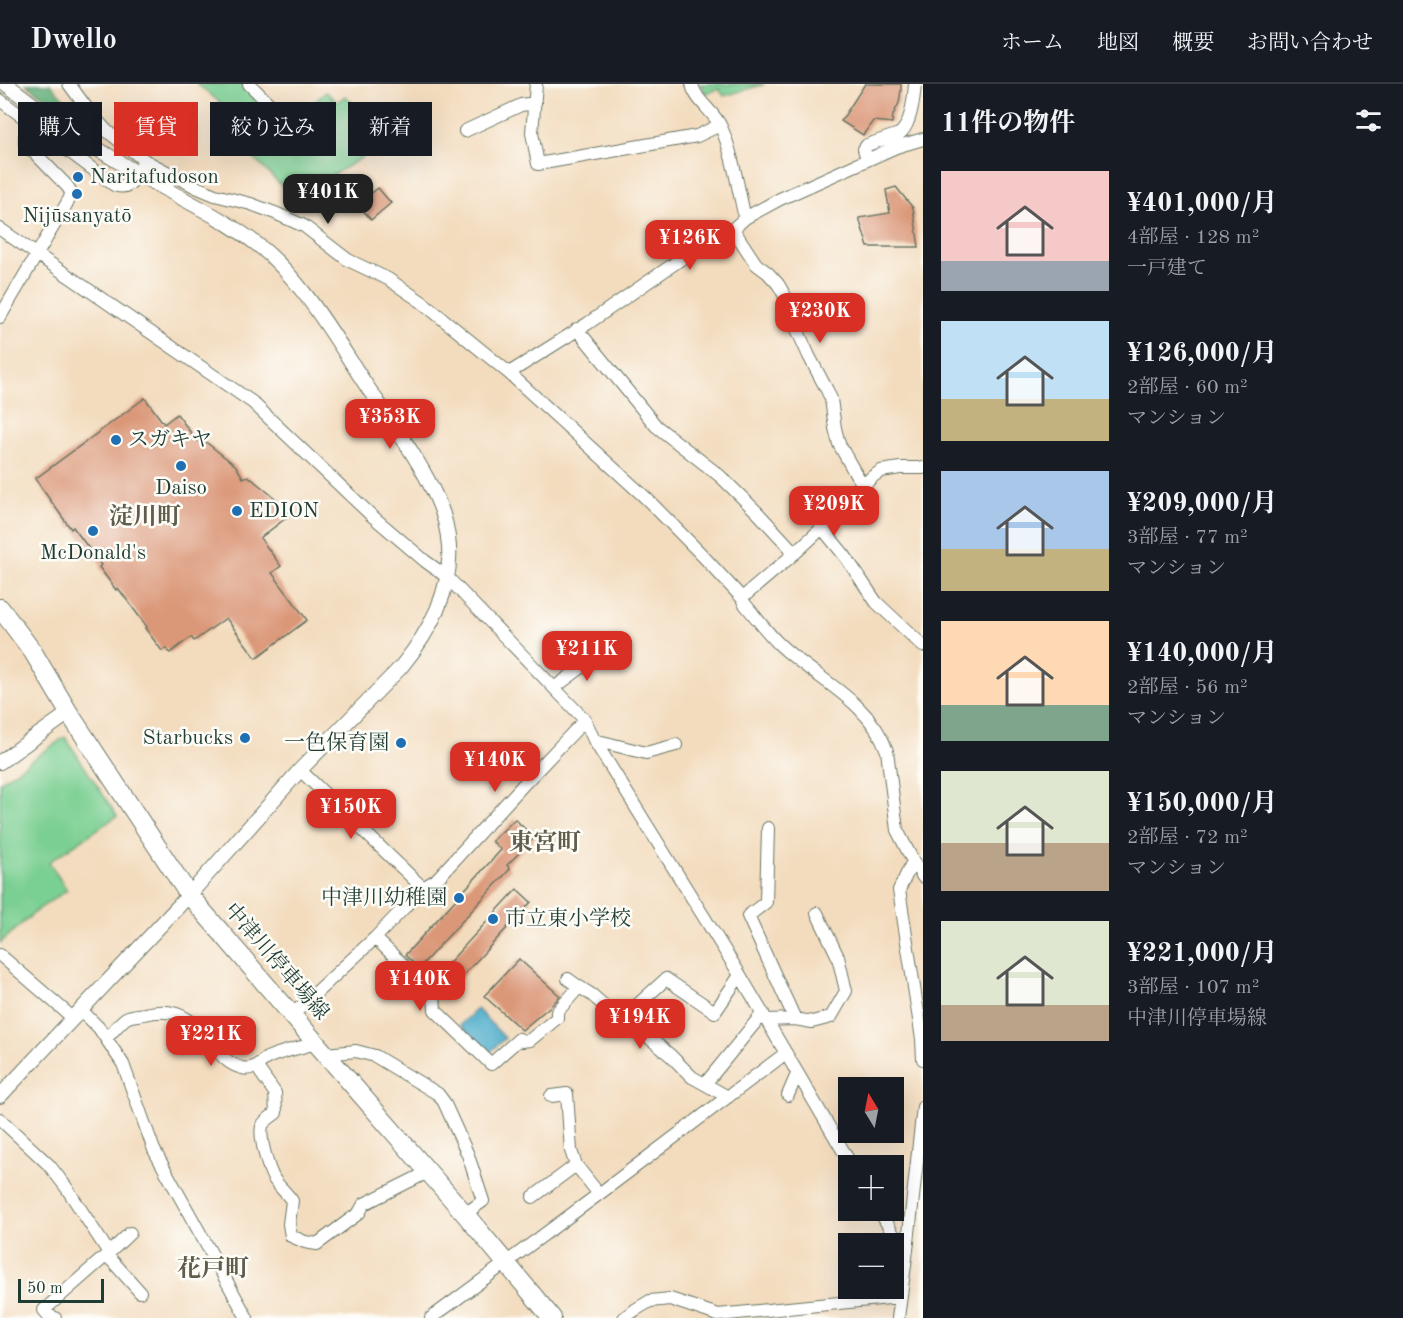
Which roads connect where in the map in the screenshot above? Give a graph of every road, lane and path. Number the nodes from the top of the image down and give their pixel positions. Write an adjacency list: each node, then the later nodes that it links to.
1 (6, 84): 18 (street)
2 (69, 84): 16 (street)
3 (249, 84): 8 (street)
4 (536, 84): 9 (street)
5 (692, 84): 11 (street)
6 (915, 84): 17 (street)
7 (0, 100): 10 (street)
8 (267, 102)
9 (535, 103): 11 (street); 12 (street)
10 (18, 113)
11 (720, 125): 19 (street)
12 (465, 131)
13 (923, 140): 17 (street)
14 (38, 156): 22 (street)
15 (76, 156): 18 (street)
16 (144, 160): 18 (street); 25 (street)
17 (867, 160): 19 (street)
18 (138, 174): 30 (street)
19 (745, 219): 21 (street)
20 (0, 229): 22 (street)
21 (734, 229): 24 (street); 27 (street)
22 (36, 254): 23 (street); 30 (street)
23 (0, 316)
24 (577, 330): 25 (street); 29 (street)
25 (509, 373): 31 (street)
26 (923, 468): 27 (street)
27 (864, 486): 28 (street)
28 (822, 528): 29 (street); 33 (street)
29 (795, 553): 31 (street)
30 (447, 577): 35 (street); 41 (street)
31 (742, 598): 43 (street)
32 (0, 608): 36 (main road, 中津川停車場線)
33 (923, 646)
34 (602, 652): 35 (street)
35 (554, 688): 37 (street)
36 (69, 713): 40 (street); 46 (main road, 中津川停車場線)
37 (585, 720): 38 (street); 45 (street)
38 (594, 740): 39 (street); 50 (street)
39 (676, 745)
40 (0, 762)
41 (300, 770): 45 (street); 46 (street)
42 (768, 828): 57 (street)
43 (913, 861): 44 (street); 61 (street)
44 (923, 877)
45 (423, 888): 48 (street)
46 (189, 895): 53 (street); 54 (main road, 中津川停車場線)
47 (817, 913): 57 (street)
48 (375, 938): 52 (street); 54 (street)
49 (0, 956): 53 (street)
50 (740, 975): 55 (street); 56 (street)
51 (568, 979): 52 (street)
52 (579, 987): 56 (street)
53 (77, 1014): 58 (street); 66 (street)
54 (292, 1015): 59 (main road, 中津川停車場線)
55 (765, 1016): 57 (street); 60 (street); 64 (street)
56 (624, 1017): 64 (street)
57 (795, 1019)
58 (106, 1038): 62 (street); 87 (street)
59 (321, 1048): 62 (street); 73 (main road, 中津川停車場線); 76 (street)
60 (786, 1053): 63 (street); 68 (street)
61 (923, 1059)
62 (256, 1066): 73 (street)
63 (797, 1074): 65 (street); 71 (street)
64 (705, 1084): 68 (street)
65 (788, 1095)
66 (0, 1096)
67 (551, 1096): 72 (street)
68 (728, 1097): 74 (street)
69 (923, 1107): 79 (street)
70 (0, 1119): 80 (street)
71 (845, 1155)
72 (576, 1165): 74 (street); 75 (street)
73 (428, 1172): 76 (main road, 中津川停車場線)
74 (599, 1194): 81 (street)
75 (533, 1197)
76 (465, 1214): 81 (main road, 中津川停車場線)
77 (885, 1221): 79 (street)
78 (130, 1233): 80 (street)
79 (909, 1242): 82 (street)
80 (108, 1254): 83 (street); 86 (street)
81 (505, 1263): 88 (street); 89 (main road, 中津川停車場線)
82 (904, 1273)
83 (140, 1293)
84 (880, 1299): 90 (street)
85 (900, 1299): 91 (street)
86 (50, 1317)
87 (247, 1318)
88 (431, 1318)
89 (552, 1318)
90 (624, 1318)
91 (898, 1318)

